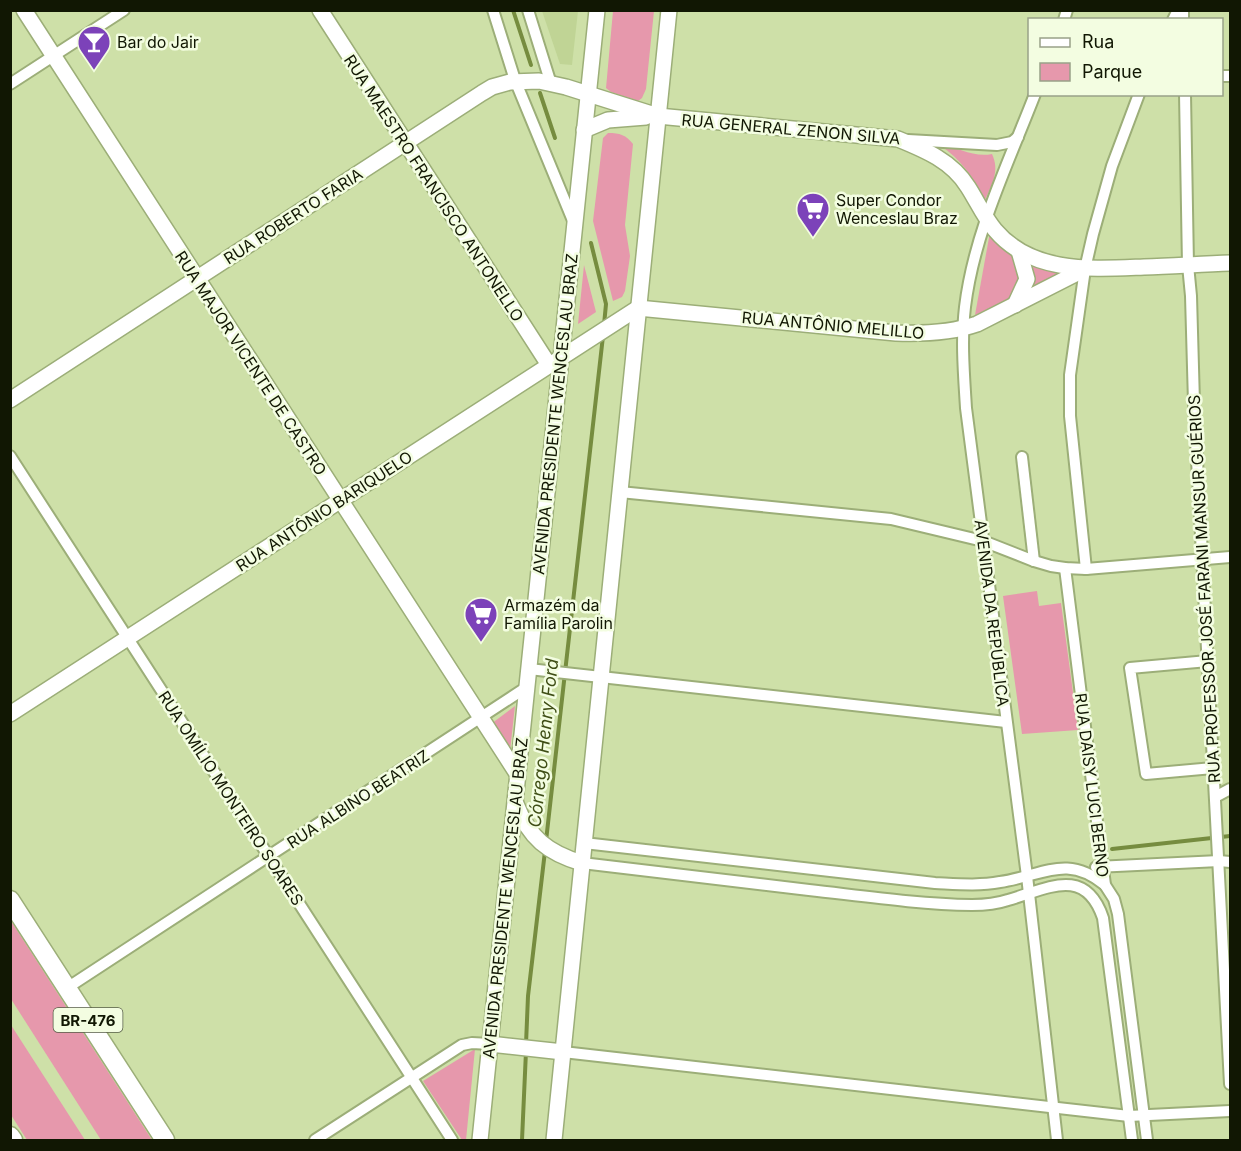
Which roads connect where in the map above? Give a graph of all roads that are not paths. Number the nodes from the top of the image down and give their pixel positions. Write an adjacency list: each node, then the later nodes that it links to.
1 (24, 10): 8 (main road, RUA MAJOR VICENTE DE CASTRO)
2 (124, 10): 8 (street)
3 (320, 10): 20 (main road, RUA MAESTRO FRANCISCO ANTONELLO)
4 (493, 10): 9 (street)
5 (528, 10): 11 (street)
6 (597, 10): 12 (main road, AVENIDA PRESIDENTE WENCESLAU BRAZ)
7 (669, 10): 16 (main road)
8 (53, 56): 10 (street); 29 (main road, RUA MAJOR VICENTE DE CASTRO)
9 (515, 81): 11 (main road, RUA ROBERTO FARIA); 20 (main road, RUA ROBERTO FARIA); 24 (street)
10 (10, 84)
11 (552, 84): 12 (main road, RUA ROBERTO FARIA)
12 (588, 95): 16 (main road, RUA GENERAL ZENON SILVA); 17 (main road, AVENIDA PRESIDENTE WENCESLAU BRAZ)
13 (1034, 96): 18 (street, AVENIDA DA REPÚBLICA)
14 (1138, 96): 28 (street)
15 (1185, 96): 27 (street, RUA PROFESSOR JOSÉ FARANI MANSUR GUÉRIOS)
16 (658, 116): 17 (main road); 19 (main road, RUA GENERAL ZENON SILVA); 31 (main road)
17 (584, 130): 24 (main road, AVENIDA PRESIDENTE WENCESLAU BRAZ)
18 (1019, 136): 21 (street, RUA GENERAL ZENON SILVA); 22 (street, AVENIDA DA REPÚBLICA)
19 (898, 139): 21 (street, RUA GENERAL ZENON SILVA); 23 (main road)
20 (405, 143): 29 (main road, RUA ROBERTO FARIA); 33 (main road, RUA MAESTRO FRANCISCO ANTONELLO)
21 (997, 145): 22 (street)
22 (1005, 172): 23 (street, AVENIDA DA REPÚBLICA)
23 (987, 219): 25 (main road); 32 (street, AVENIDA DA REPÚBLICA)
24 (574, 225): 33 (main road, AVENIDA PRESIDENTE WENCESLAU BRAZ)
25 (1019, 251): 28 (main road); 30 (main road)
26 (1230, 263): 27 (main road)
27 (1188, 265): 28 (main road); 41 (street, RUA PROFESSOR JOSÉ FARANI MANSUR GUÉRIOS)
28 (1085, 269): 30 (main road, RUA ANTÔNIO MELILLO); 44 (street)
29 (197, 278): 34 (main road, RUA ROBERTO FARIA); 38 (main road, RUA MAJOR VICENTE DE CASTRO)
30 (1015, 305): 32 (main road, RUA ANTÔNIO MELILLO)
31 (638, 308): 32 (main road, RUA ANTÔNIO MELILLO); 33 (main road, RUA ANTÔNIO BARIQUELO); 37 (main road)
32 (963, 329): 39 (street, AVENIDA DA REPÚBLICA)
33 (555, 361): 38 (main road, RUA ANTÔNIO BARIQUELO); 47 (main road, AVENIDA PRESIDENTE WENCESLAU BRAZ)
34 (10, 400)
35 (10, 456): 45 (street, RUA OMÍLIO MONTEIRO SOARES)
36 (1022, 456): 42 (street)
37 (620, 492): 39 (street); 48 (main road)
38 (340, 501): 45 (main road, RUA ANTÔNIO BARIQUELO); 51 (main road, RUA MAJOR VICENTE DE CASTRO)
39 (983, 541): 42 (street); 52 (street, AVENIDA DA REPÚBLICA)
40 (1230, 557): 41 (street)
41 (1202, 560): 44 (street); 46 (street, RUA PROFESSOR JOSÉ FARANI MANSUR GUÉRIOS)
42 (1034, 561): 43 (street)
43 (1065, 568): 44 (street); 63 (street, RUA DAISY LUCI BERNO)
44 (1086, 569)
45 (128, 638): 50 (main road, RUA ANTÔNIO BARIQUELO); 59 (street, RUA OMÍLIO MONTEIRO SOARES)
46 (1208, 661): 53 (street, RUA PROFESSOR JOSÉ FARANI MANSUR GUÉRIOS); 53 (street)
47 (529, 669): 48 (street); 49 (main road, AVENIDA PRESIDENTE WENCESLAU BRAZ)
48 (595, 676): 52 (street); 58 (main road)
49 (527, 687): 51 (street, RUA ALBINO BEATRIZ); 54 (main road, AVENIDA PRESIDENTE WENCESLAU BRAZ)
50 (10, 714)
51 (481, 719): 54 (main road, RUA MAJOR VICENTE DE CASTRO); 59 (street, RUA ALBINO BEATRIZ)
52 (1006, 722): 65 (street, AVENIDA DA REPÚBLICA)
53 (1213, 768): 56 (street, RUA PROFESSOR JOSÉ FARANI MANSUR GUÉRIOS)
54 (518, 775): 57 (main road, AVENIDA PRESIDENTE WENCESLAU BRAZ)
55 (1230, 789): 56 (street)
56 (1215, 797): 60 (street, RUA PROFESSOR JOSÉ FARANI MANSUR GUÉRIOS)
57 (515, 801): 61 (main road); 70 (main road, AVENIDA PRESIDENTE WENCESLAU BRAZ)
58 (585, 843): 61 (main road); 65 (street)
59 (269, 857): 69 (street, RUA ALBINO BEATRIZ); 72 (street, RUA OMÍLIO MONTEIRO SOARES)
60 (1218, 861): 62 (street); 63 (street); 73 (street, RUA PROFESSOR JOSÉ FARANI MANSUR GUÉRIOS)
61 (578, 862): 67 (street); 71 (main road)
62 (1230, 862)
63 (1102, 867): 64 (street); 66 (street, RUA DAISY LUCI BERNO)
64 (1076, 868): 65 (street); 66 (street)
65 (1026, 876): 67 (street, AVENIDA DA REPÚBLICA)
66 (1105, 885): 77 (street, RUA DAISY LUCI BERNO)
67 (1028, 894): 74 (street, AVENIDA DA REPÚBLICA); 76 (street, RUA DAISY LUCI BERNO)
68 (10, 900): 69 (highway, BR-476)
69 (67, 988): 80 (highway, BR-476)
70 (496, 1045): 71 (main road); 72 (street); 83 (main road, AVENIDA PRESIDENTE WENCESLAU BRAZ)
71 (556, 1051): 74 (street); 84 (main road)
72 (411, 1078): 81 (street); 82 (street, RUA OMÍLIO MONTEIRO SOARES)
73 (1230, 1084)
74 (1053, 1108): 76 (street); 85 (street, AVENIDA DA REPÚBLICA)
75 (1230, 1111): 77 (street)
76 (1129, 1116): 77 (street); 86 (street, RUA DAISY LUCI BERNO)
77 (1144, 1116): 87 (street, RUA DAISY LUCI BERNO)
78 (10, 1136): 79 (highway)
79 (13, 1140)
80 (165, 1140)
81 (315, 1140)
82 (452, 1140)
83 (480, 1140)
84 (554, 1140)
85 (1057, 1140)
86 (1132, 1140)
87 (1147, 1140)

